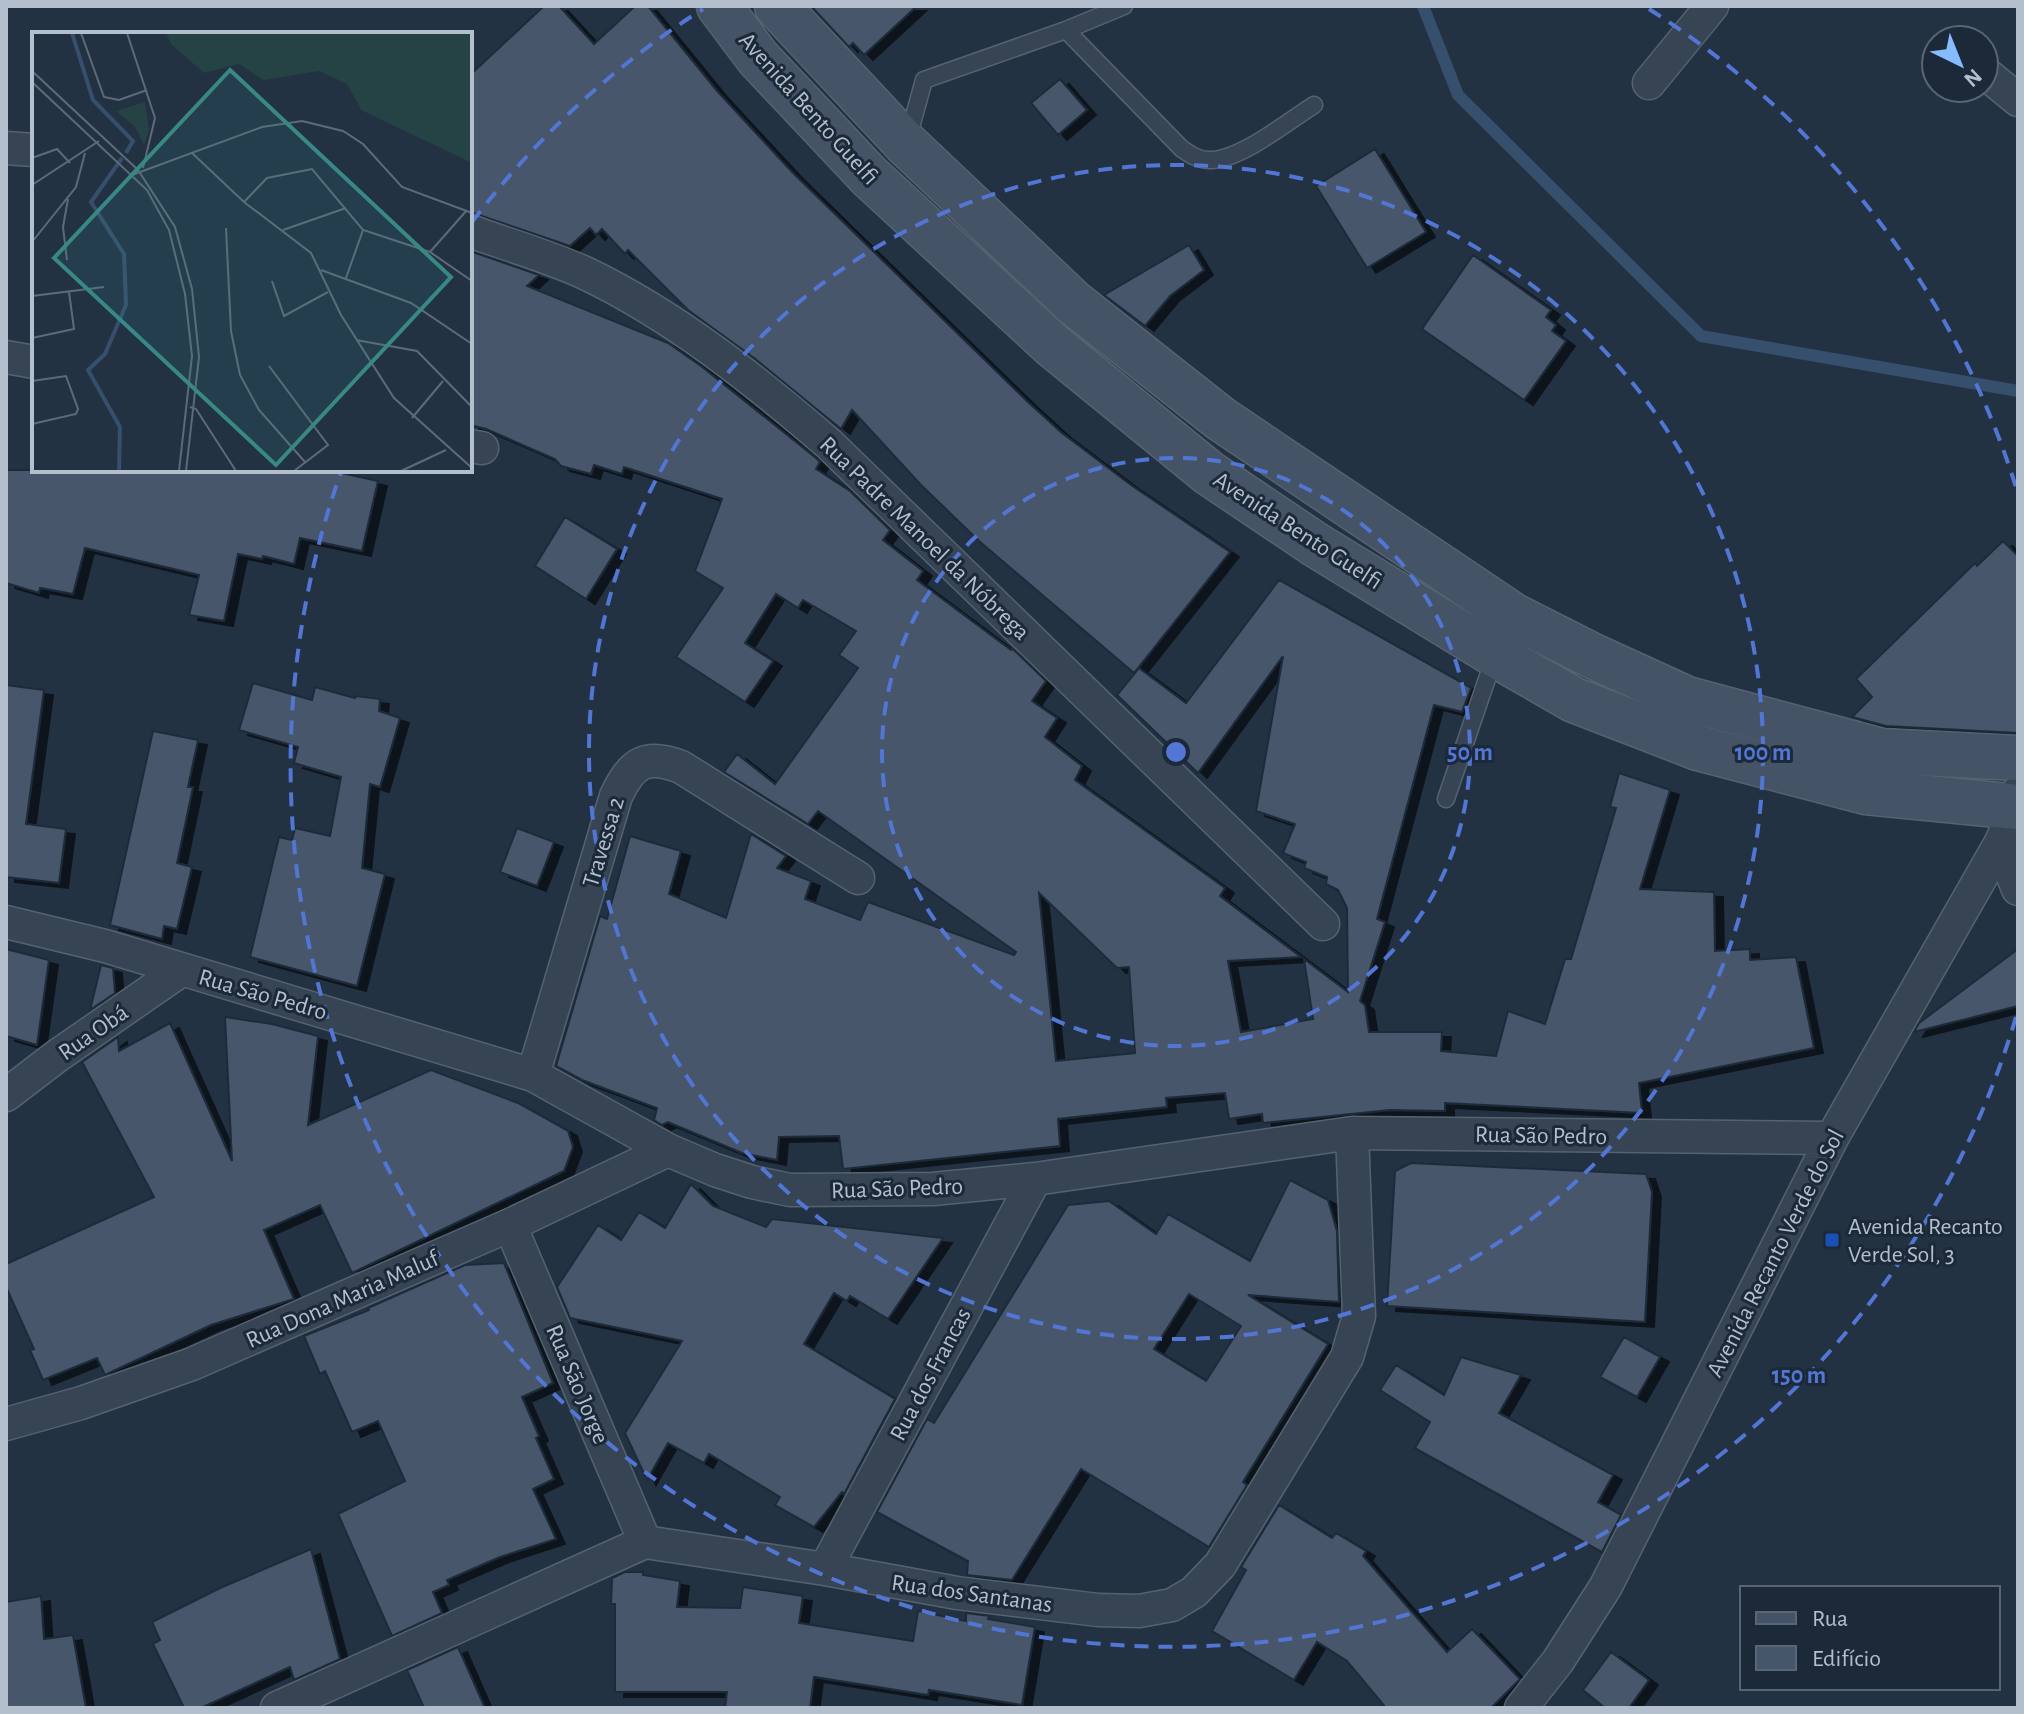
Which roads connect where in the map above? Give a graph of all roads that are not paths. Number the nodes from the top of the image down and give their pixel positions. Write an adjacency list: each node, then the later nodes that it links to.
1 (719, 6): 16 (main road, Avenida Bento Guelfi)
2 (777, 6): 10 (main road, Avenida Bento Guelfi)
3 (1124, 6): 5 (lane)
4 (1712, 6): 6 (street)
5 (1066, 30): 9 (lane); 10 (lane)
6 (1649, 83)
7 (2000, 85): 8 (street)
8 (2018, 100)
9 (1314, 105)
10 (906, 144): 17 (main road, Avenida Bento Guelfi)
11 (6, 148): 12 (street)
12 (32, 150)
13 (472, 232): 24 (street, Rua Padre Manoel da Nóbrega)
14 (6, 357): 15 (street)
15 (32, 362)
16 (1499, 657): 19 (lane); 20 (main road, Avenida Bento Guelfi)
17 (2018, 758)
18 (2018, 792): 20 (street, Avenida Recanto Verde do Sol)
19 (1446, 799)
20 (2012, 819): 22 (street); 29 (street, Avenida Recanto Verde do Sol)
21 (858, 878): 26 (street, Travessa 2)
22 (2018, 889)
23 (6, 922): 25 (street, Rua São Pedro)
24 (1323, 924)
25 (181, 970): 26 (street, Rua São Pedro); 27 (street, Rua Obá)
26 (533, 1075): 30 (street, Rua São Pedro)
27 (6, 1095)
28 (1352, 1133): 29 (street, Rua São Pedro); 31 (street, Rua São Pedro); 35 (street, Rua dos Santanas)
29 (1832, 1138): 37 (street, Avenida Recanto Verde do Sol)
30 (668, 1150): 31 (street, Rua São Pedro); 32 (street, Rua Dona Maria Maluf)
31 (1035, 1179): 35 (street, Rua dos Francas)
32 (510, 1225): 33 (street, Rua Dona Maria Maluf); 34 (street, Rua São Jorge)
33 (6, 1424)
34 (645, 1542): 35 (street, Rua dos Santanas); 36 (street)
35 (825, 1569)
36 (277, 1708)
37 (1521, 1708)

